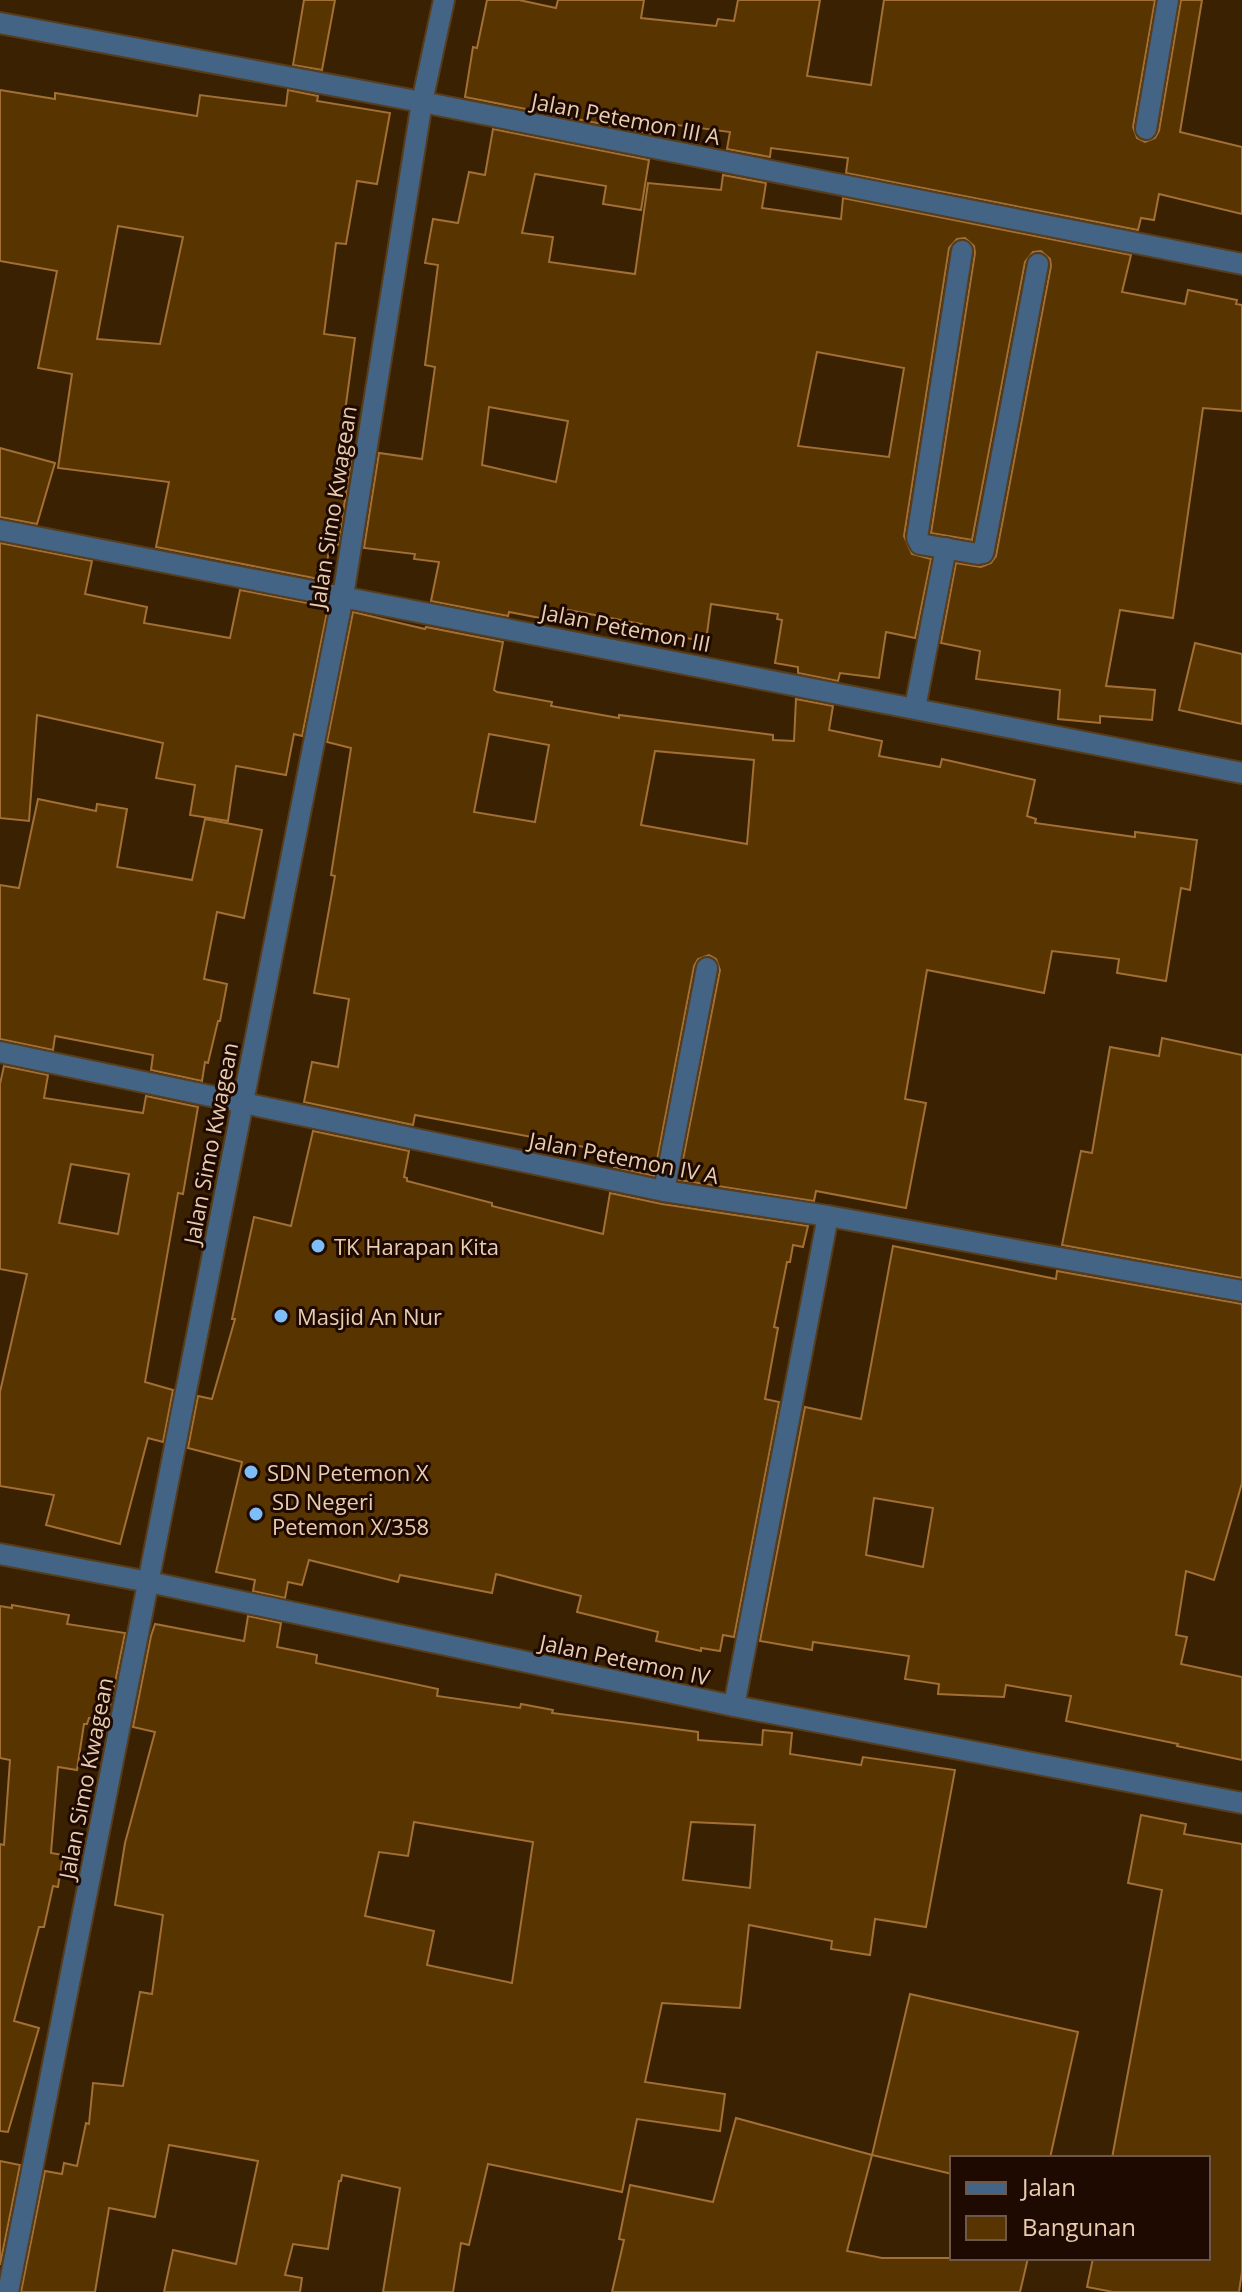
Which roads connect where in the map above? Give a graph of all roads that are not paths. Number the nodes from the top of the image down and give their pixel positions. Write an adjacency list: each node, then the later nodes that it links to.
1 (444, 0): 4 (street, Jalan Simo Kwagean)
2 (1168, 0): 5 (street)
3 (0, 23): 4 (street, Jalan Petemon III A)
4 (422, 102): 8 (street, Jalan Petemon III A); 11 (street, Jalan Simo Kwagean)
5 (1146, 129)
6 (962, 251): 10 (street)
7 (1038, 264): 10 (street)
8 (1242, 264)
9 (0, 530): 11 (street, Jalan Petemon III)
10 (946, 548): 12 (street)
11 (343, 596): 12 (street, Jalan Petemon III); 16 (street, Jalan Simo Kwagean)
12 (915, 708): 13 (street, Jalan Petemon III)
13 (1242, 773)
14 (707, 968): 17 (street)
15 (0, 1052): 16 (street, Jalan Petemon IV A)
16 (243, 1104): 17 (street, Jalan Petemon IV A); 21 (street, Jalan Simo Kwagean)
17 (664, 1191): 18 (street, Jalan Petemon IV A)
18 (828, 1216): 19 (street, Jalan Petemon IV A); 22 (street)
19 (1242, 1291)
20 (0, 1554): 21 (street, Jalan Petemon IV)
21 (149, 1582): 22 (street, Jalan Petemon IV); 24 (street, Jalan Simo Kwagean)
22 (734, 1706): 23 (street, Jalan Petemon IV)
23 (1242, 1803)
24 (8, 2292)

